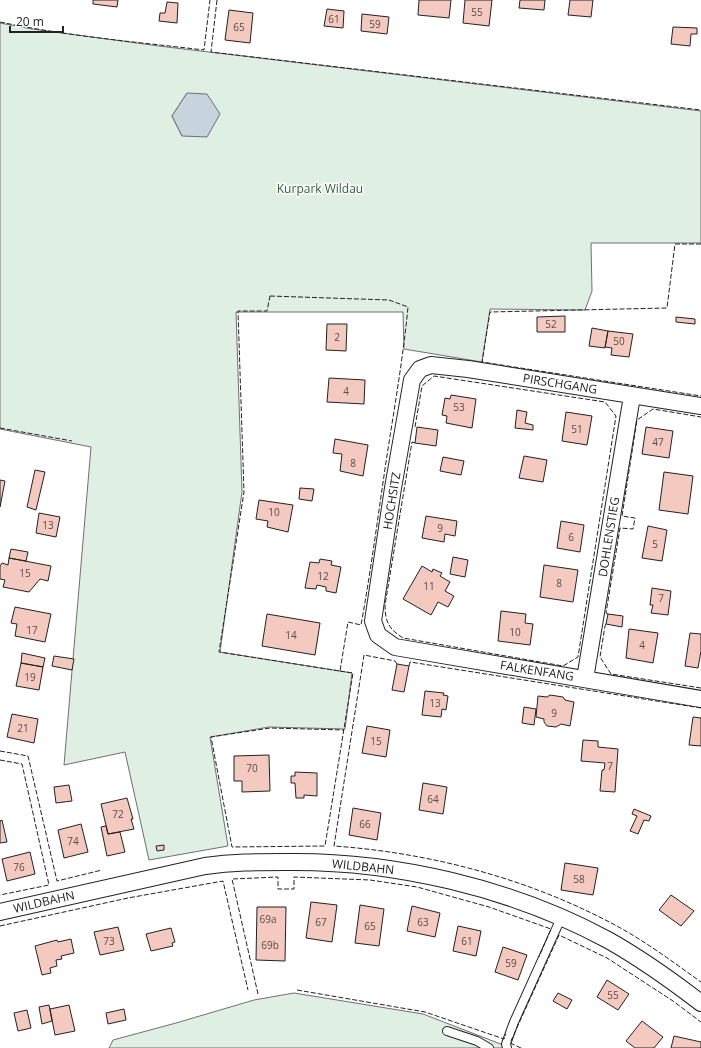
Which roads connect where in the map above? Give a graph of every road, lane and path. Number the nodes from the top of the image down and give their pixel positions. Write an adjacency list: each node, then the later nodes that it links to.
1 (420, 369): 2 (street, PIRSCHGANG); 4 (street, HOCHSITZ)
2 (632, 396): 3 (street, PIRSCHGANG); 5 (street, DOHLENSTIEG)
3 (701, 406)
4 (378, 635): 5 (street, FALKENFANG)
5 (585, 679): 6 (street, FALKENFANG)
6 (701, 699)
7 (0, 912): 8 (street, WILDBAHN)
8 (561, 918): 9 (street, WILDBAHN); 12 (lane)
9 (701, 1003)
10 (447, 1031): 11 (lane)
11 (489, 1048)
12 (507, 1048)

